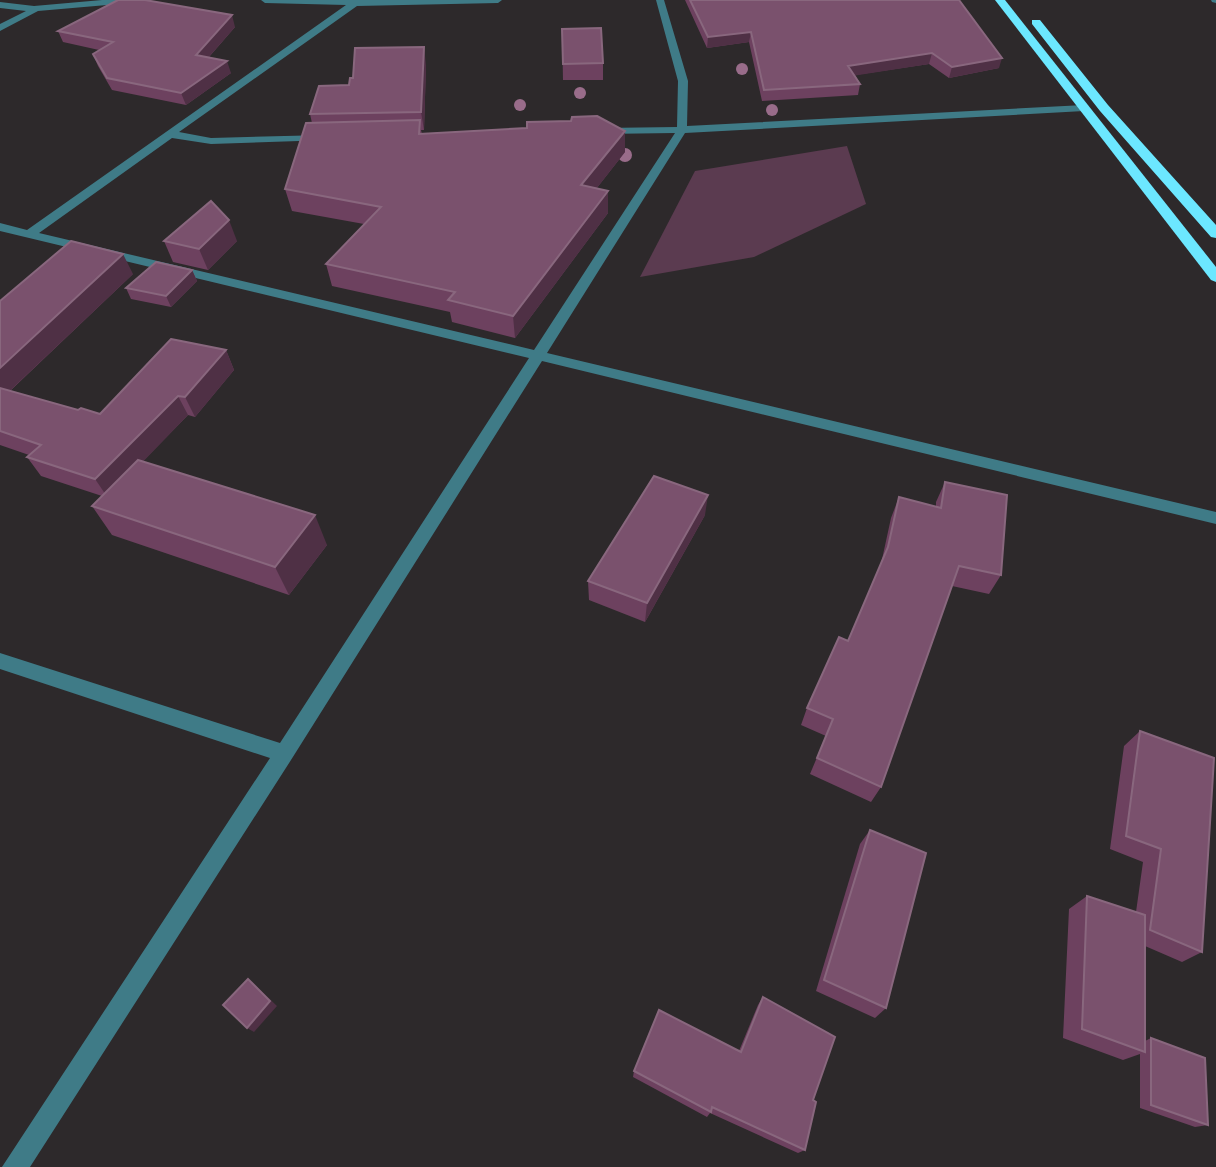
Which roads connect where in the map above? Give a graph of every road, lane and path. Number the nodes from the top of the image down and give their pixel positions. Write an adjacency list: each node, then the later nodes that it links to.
1 (130, 0): 8 (street)
2 (265, 0): 6 (street)
3 (498, 0): 6 (street)
4 (660, 0): 12 (street)
5 (1000, 0): 11 (highway)
6 (358, 2): 14 (street)
7 (0, 5): 8 (street)
8 (34, 9): 10 (street)
9 (1030, 15): 18 (highway)
10 (0, 28)
11 (1084, 108): 12 (street); 19 (highway)
12 (682, 130): 13 (street); 20 (street)
13 (585, 131)
14 (170, 134): 15 (street); 17 (street)
15 (335, 137)
16 (0, 227): 17 (street)
17 (29, 234): 20 (street)
18 (1216, 234)
19 (1216, 277)
20 (539, 354): 21 (street); 23 (street)
21 (1216, 518)
22 (0, 661): 23 (street)
23 (285, 754): 24 (street)
24 (15, 1167)

